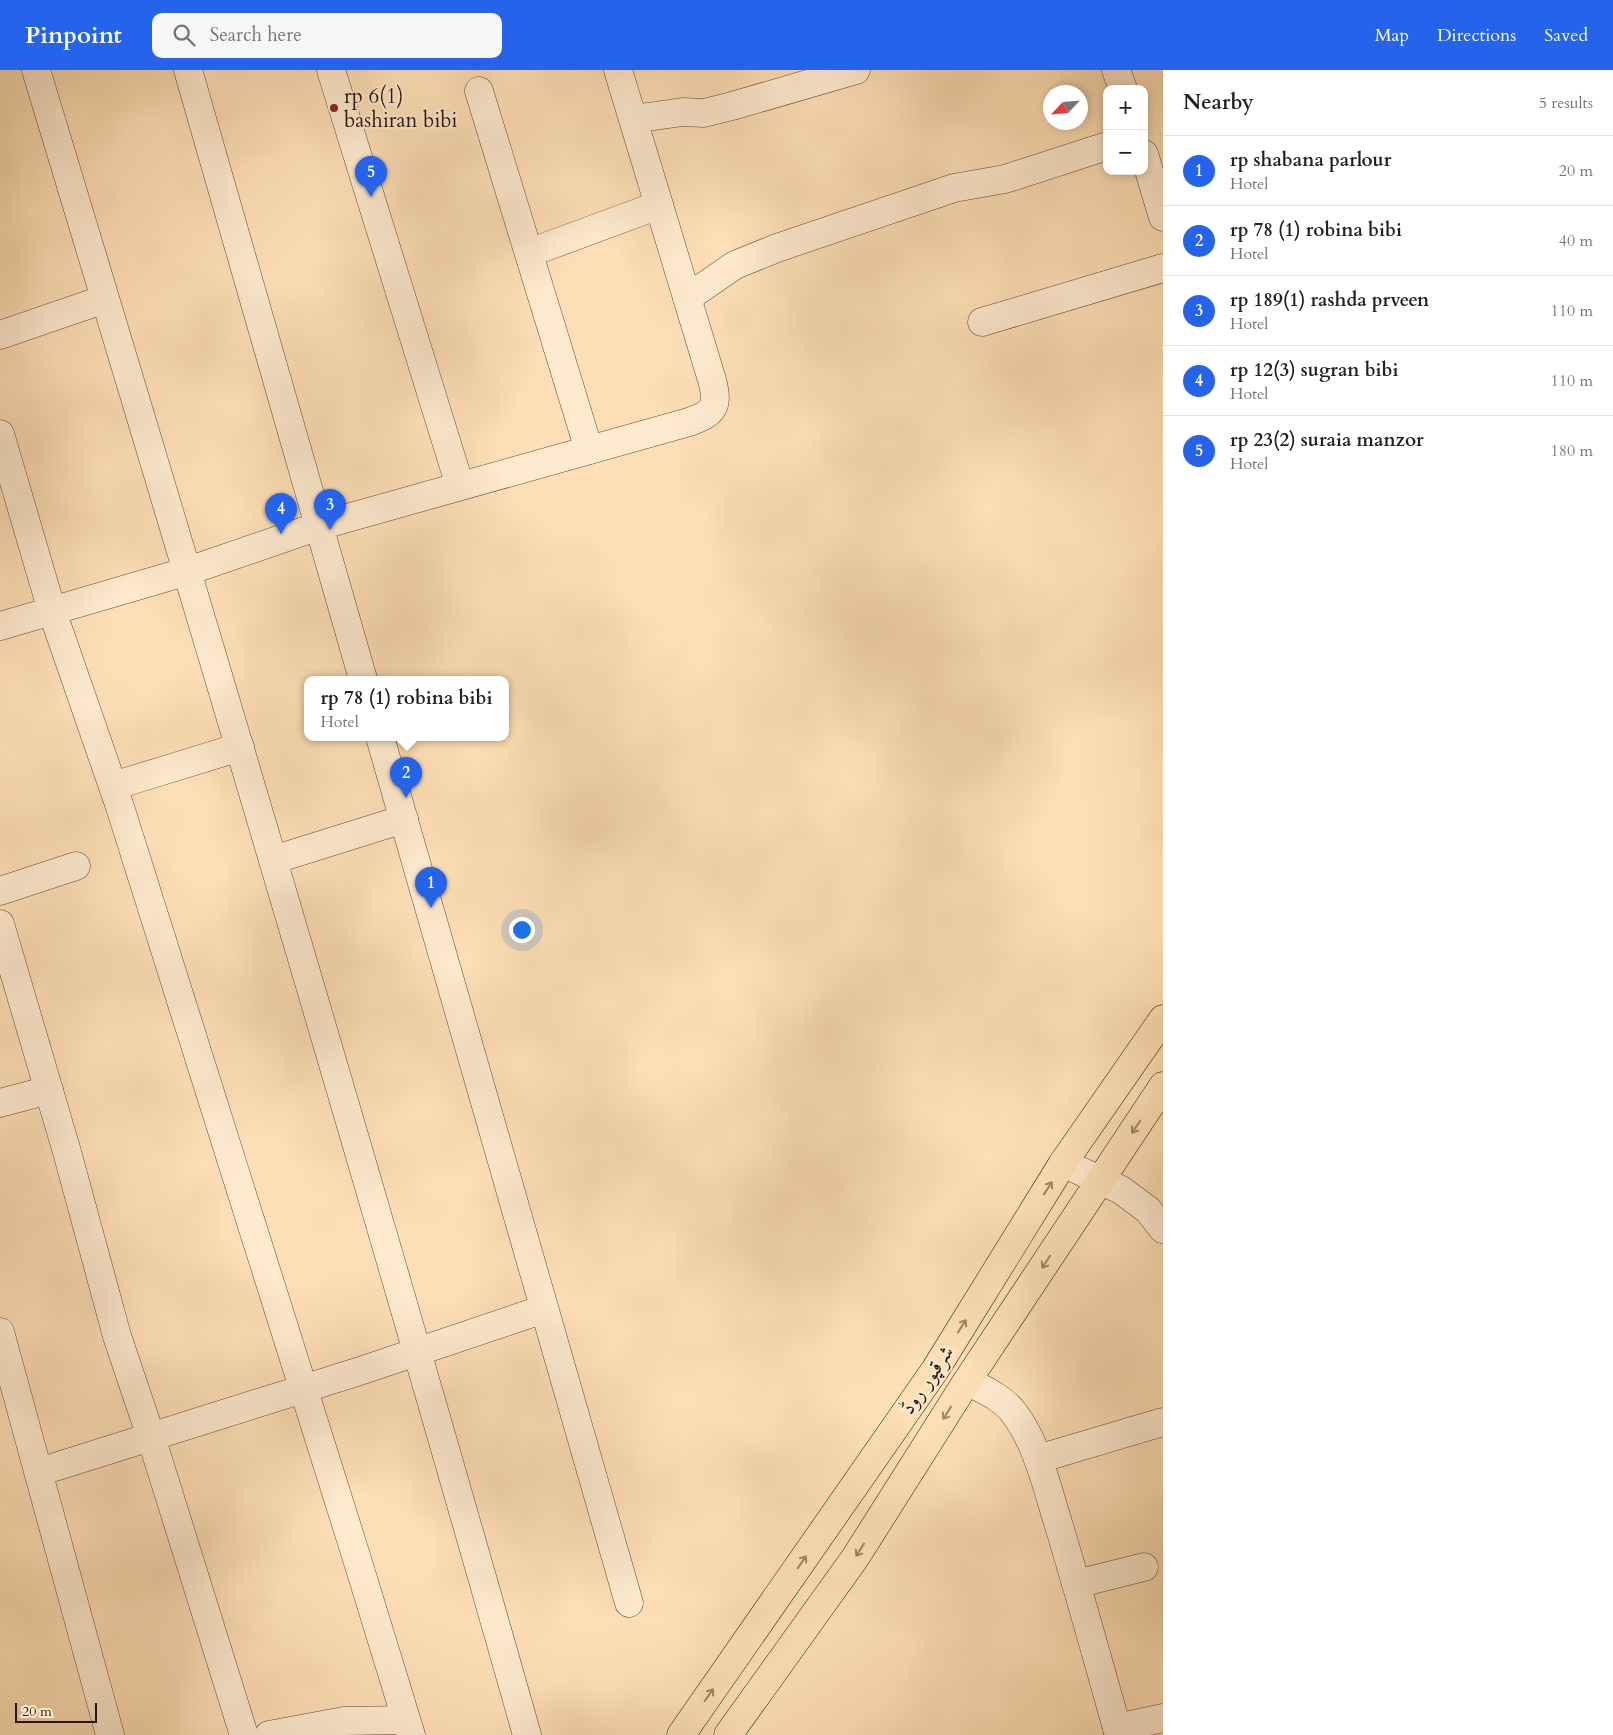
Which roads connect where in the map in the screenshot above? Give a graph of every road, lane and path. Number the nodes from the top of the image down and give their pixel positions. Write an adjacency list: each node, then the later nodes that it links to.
1 (36, 70): 17 (street)
2 (188, 70): 23 (street)
3 (331, 70): 22 (street)
4 (618, 70): 9 (street)
5 (856, 70): 9 (street)
6 (1116, 70): 7 (street)
7 (1122, 85)
8 (479, 91): 14 (street)
9 (632, 118): 12 (street)
10 (1103, 147): 16 (street)
11 (1148, 167): 13 (street)
12 (659, 205): 14 (street); 16 (street)
13 (1163, 217)
14 (529, 253): 21 (street)
15 (1163, 268): 18 (street)
16 (687, 298): 21 (street)
17 (106, 299): 19 (street); 24 (street)
18 (982, 322)
19 (0, 335)
20 (0, 434): 25 (street)
21 (589, 450): 22 (street)
22 (460, 486): 23 (street)
23 (320, 526): 24 (street); 27 (street)
24 (188, 571): 25 (street); 29 (street)
25 (52, 611): 26 (street); 30 (street)
26 (0, 626)
27 (363, 676)
28 (381, 741): 31 (street)
29 (240, 747): 30 (street); 32 (street)
30 (113, 786): 47 (street)
31 (404, 819): 32 (street); 43 (street)
32 (273, 860): 45 (street)
33 (76, 866): 34 (street)
34 (0, 890)
35 (0, 924): 38 (street)
36 (1163, 1019): 40 (main road, شرقپور روڈ)
37 (1163, 1086): 41 (main road, شرقپور روڈ, one-way to 41)
38 (49, 1090): 39 (street); 49 (street)
39 (0, 1103)
40 (1063, 1163): 41 (street); 62 (main road, شرقپور روڈ, one-way to 40)
41 (1100, 1180): 42 (street); 46 (main road, شرقپور روڈ, one-way to 46)
42 (1163, 1229)
43 (544, 1309): 45 (street); 54 (street)
44 (0, 1332): 51 (street)
45 (418, 1352): 47 (street); 61 (street)
46 (968, 1381): 50 (street); 63 (main road, شرقپور روڈ, one-way to 63)
47 (304, 1389): 49 (street); 56 (street)
48 (1163, 1422): 50 (street)
49 (151, 1437): 51 (street); 59 (street)
50 (1038, 1459): 53 (street)
51 (38, 1472): 58 (street)
52 (1144, 1567): 53 (street)
53 (1076, 1584): 57 (street)
54 (629, 1603)
55 (1163, 1718): 57 (street)
56 (409, 1728): 60 (street)
57 (1118, 1732)
58 (110, 1735)
59 (244, 1735)
60 (269, 1735)
61 (527, 1735)
62 (681, 1735)
63 (728, 1735)

